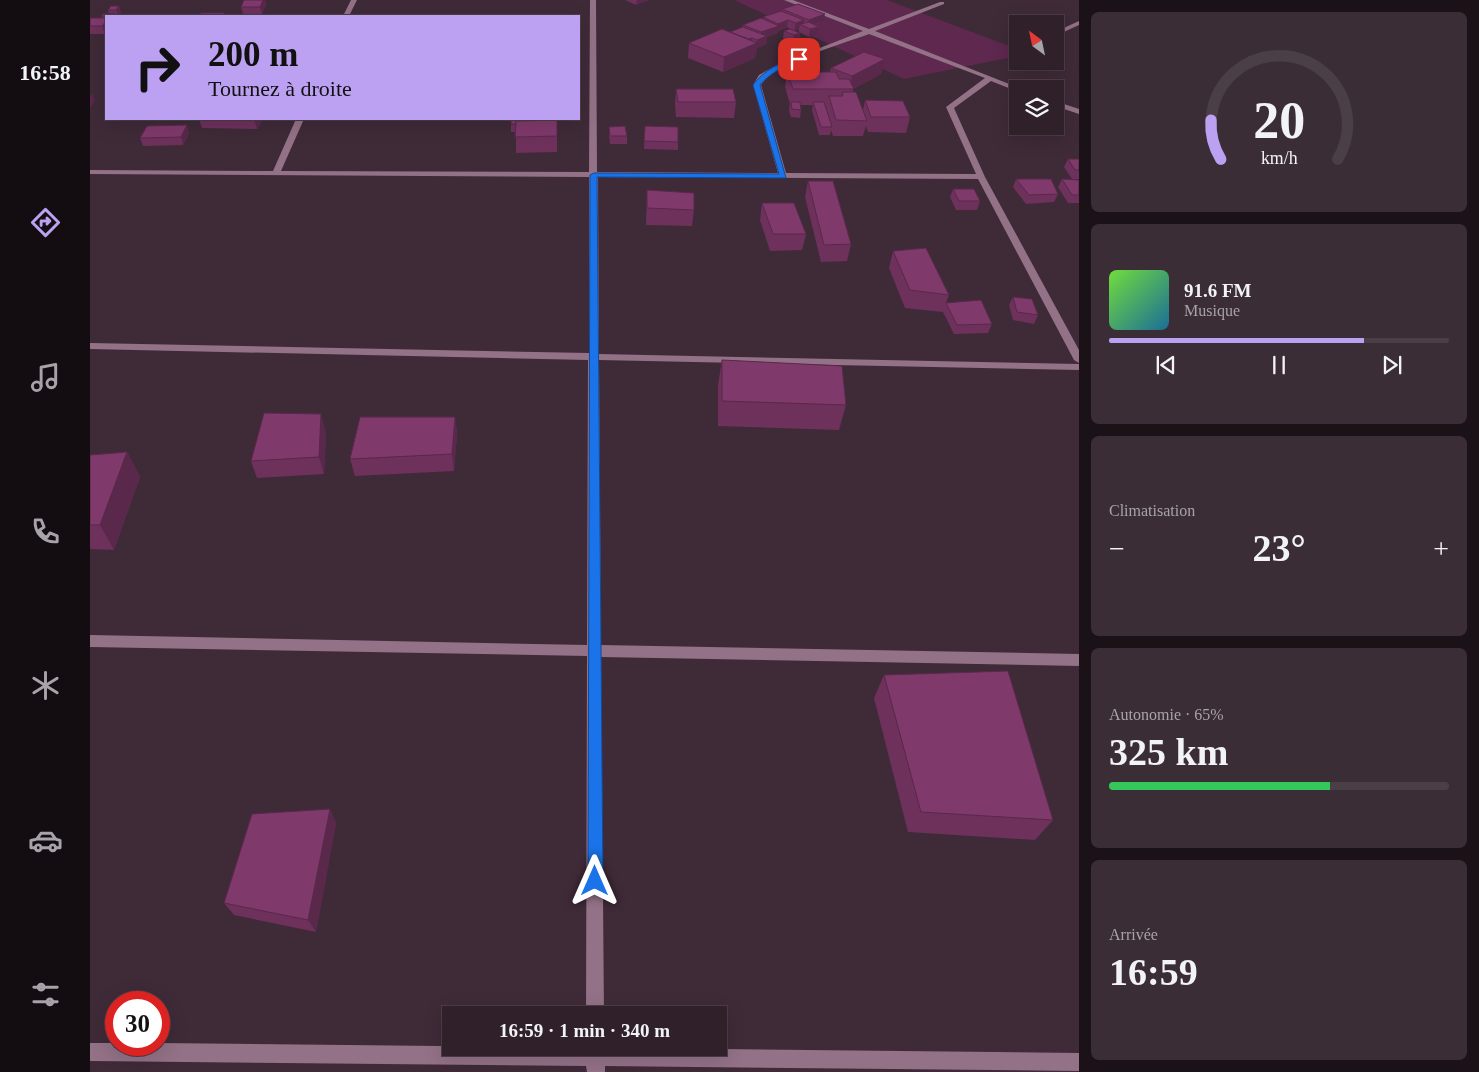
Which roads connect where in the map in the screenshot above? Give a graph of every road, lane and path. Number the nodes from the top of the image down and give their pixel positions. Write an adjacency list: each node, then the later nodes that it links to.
1 (354, 0): 5 (street)
2 (593, 0): 16 (street)
3 (787, 0): 8 (street)
4 (942, 3): 8 (street)
5 (346, 15)
6 (1079, 23): 7 (street)
7 (1064, 30)
8 (870, 32): 9 (street); 17 (street)
9 (990, 78): 10 (street); 18 (street)
10 (1009, 85)
11 (1064, 106): 12 (street)
12 (1079, 112)
13 (300, 120): 15 (street)
14 (90, 172): 15 (street)
15 (276, 173): 16 (street)
16 (594, 175): 17 (street); 20 (street)
17 (783, 176): 18 (street)
18 (981, 177): 21 (street)
19 (90, 346): 20 (street)
20 (593, 356): 22 (street); 24 (street)
21 (1079, 360)
22 (1079, 367)
23 (90, 641): 24 (street)
24 (595, 651): 25 (street); 26 (street)
25 (1079, 660)
26 (595, 1006)
27 (90, 1052): 28 (street)
28 (595, 1059): 29 (street)
29 (1079, 1062)

